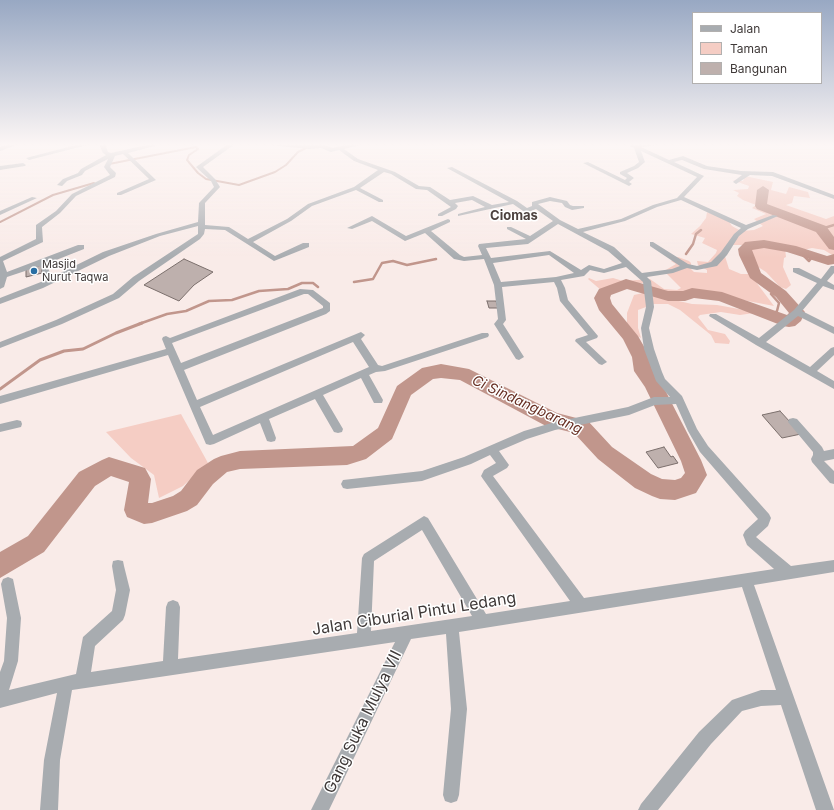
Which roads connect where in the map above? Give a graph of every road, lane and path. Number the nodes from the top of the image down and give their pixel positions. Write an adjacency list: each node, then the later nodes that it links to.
1 (63, 182): 11 (street)
2 (100, 182): 42 (street)
3 (149, 182): 14 (street)
4 (212, 182): 30 (street)
5 (365, 182): 13 (street)
6 (408, 182): 19 (street)
7 (476, 182): 20 (street)
8 (624, 182): 12 (street)
9 (695, 182): 17 (street)
10 (794, 182): 15 (street)
11 (60, 185)
12 (632, 185)
13 (356, 188): 18 (street); 37 (street)
14 (119, 194)
15 (834, 197)
16 (34, 198): 24 (street)
17 (681, 198): 33 (street); 35 (street)
18 (380, 200)
19 (450, 202): 23 (street); 25 (street)
20 (514, 202): 21 (street); 23 (street)
21 (536, 206): 22 (street); 29 (street)
22 (582, 207)
23 (492, 208): 26 (street)
24 (1, 212)
25 (440, 215)
26 (460, 215)
27 (775, 216): 33 (street)
28 (448, 221): 34 (street)
29 (558, 221): 35 (street); 36 (street)
30 (201, 225): 37 (street); 52 (street); 64 (street)
31 (350, 228): 34 (street)
32 (509, 228): 36 (street)
33 (746, 228): 45 (street)
34 (426, 230): 41 (street)
35 (577, 231): 44 (street)
36 (532, 239): 41 (street)
37 (247, 242): 39 (street)
38 (653, 244): 45 (street)
39 (306, 245)
40 (81, 247): 43 (street)
41 (486, 259): 48 (street); 54 (street)
42 (0, 261): 50 (street)
43 (42, 263): 50 (street); 52 (street)
44 (627, 264): 48 (street); 49 (street)
45 (686, 266): 49 (street)
46 (834, 268): 53 (street)
47 (796, 270): 53 (street)
48 (581, 274): 51 (street)
49 (642, 275): 76 (street)
50 (4, 276): 55 (street)
51 (556, 279): 54 (street); 67 (street)
52 (50, 281): 57 (street)
53 (822, 282): 56 (street); 58 (street)
54 (498, 284): 66 (street)
55 (0, 287)
56 (834, 288)
57 (0, 301)
58 (797, 312): 60 (street); 62 (street)
59 (713, 316): 62 (street)
60 (834, 331)
61 (485, 335): 69 (street)
62 (759, 343): 70 (street)
63 (168, 344): 68 (street); 68 (street); 74 (street)
64 (0, 345)
65 (834, 350): 70 (street)
66 (519, 357)
67 (602, 362)
68 (179, 368): 77 (street)
69 (375, 368): 71 (street); 77 (street)
70 (810, 372): 72 (street)
71 (363, 373): 73 (street); 75 (street)
72 (834, 385)
73 (317, 394): 78 (street); 82 (street)
74 (0, 400)
75 (378, 400)
76 (679, 400): 84 (street); 91 (street)
77 (195, 405): 78 (street)
78 (263, 418): 83 (street)
79 (793, 422): 86 (street)
80 (17, 424): 81 (street)
81 (0, 428)
82 (338, 429)
83 (271, 438)
84 (492, 449): 88 (street); 94 (street)
85 (834, 454): 86 (street)
86 (819, 457): 87 (street)
87 (834, 480)
88 (347, 484)
89 (118, 566): 101 (street)
90 (834, 566): 91 (street, Jalan Ciburial Pintu Ledang)
91 (789, 573): 92 (street, Jalan Ciburial Pintu Ledang)
92 (746, 580): 94 (street, Jalan Ciburial Pintu Ledang); 103 (street)
93 (8, 584): 102 (street)
94 (581, 605): 96 (street, Jalan Ciburial Pintu Ledang)
95 (173, 607): 100 (street)
96 (483, 621): 97 (street, Jalan Ciburial Pintu Ledang); 99 (street)
97 (452, 626): 98 (street, Jalan Ciburial Pintu Ledang); 105 (street)
98 (407, 633): 99 (street, Jalan Ciburial Pintu Ledang); 107 (street, Gang Suka Mulya VII)
99 (364, 639): 100 (street, Jalan Ciburial Pintu Ledang)
100 (170, 668): 101 (street, Jalan Ciburial Pintu Ledang)
101 (74, 682): 104 (street, Jalan Ciburial Pintu Ledang); 106 (street)
102 (0, 695)
103 (787, 697): 108 (street); 109 (street)
104 (0, 700)
105 (451, 795)
106 (50, 810)
107 (320, 810)
108 (647, 810)
109 (825, 810)

